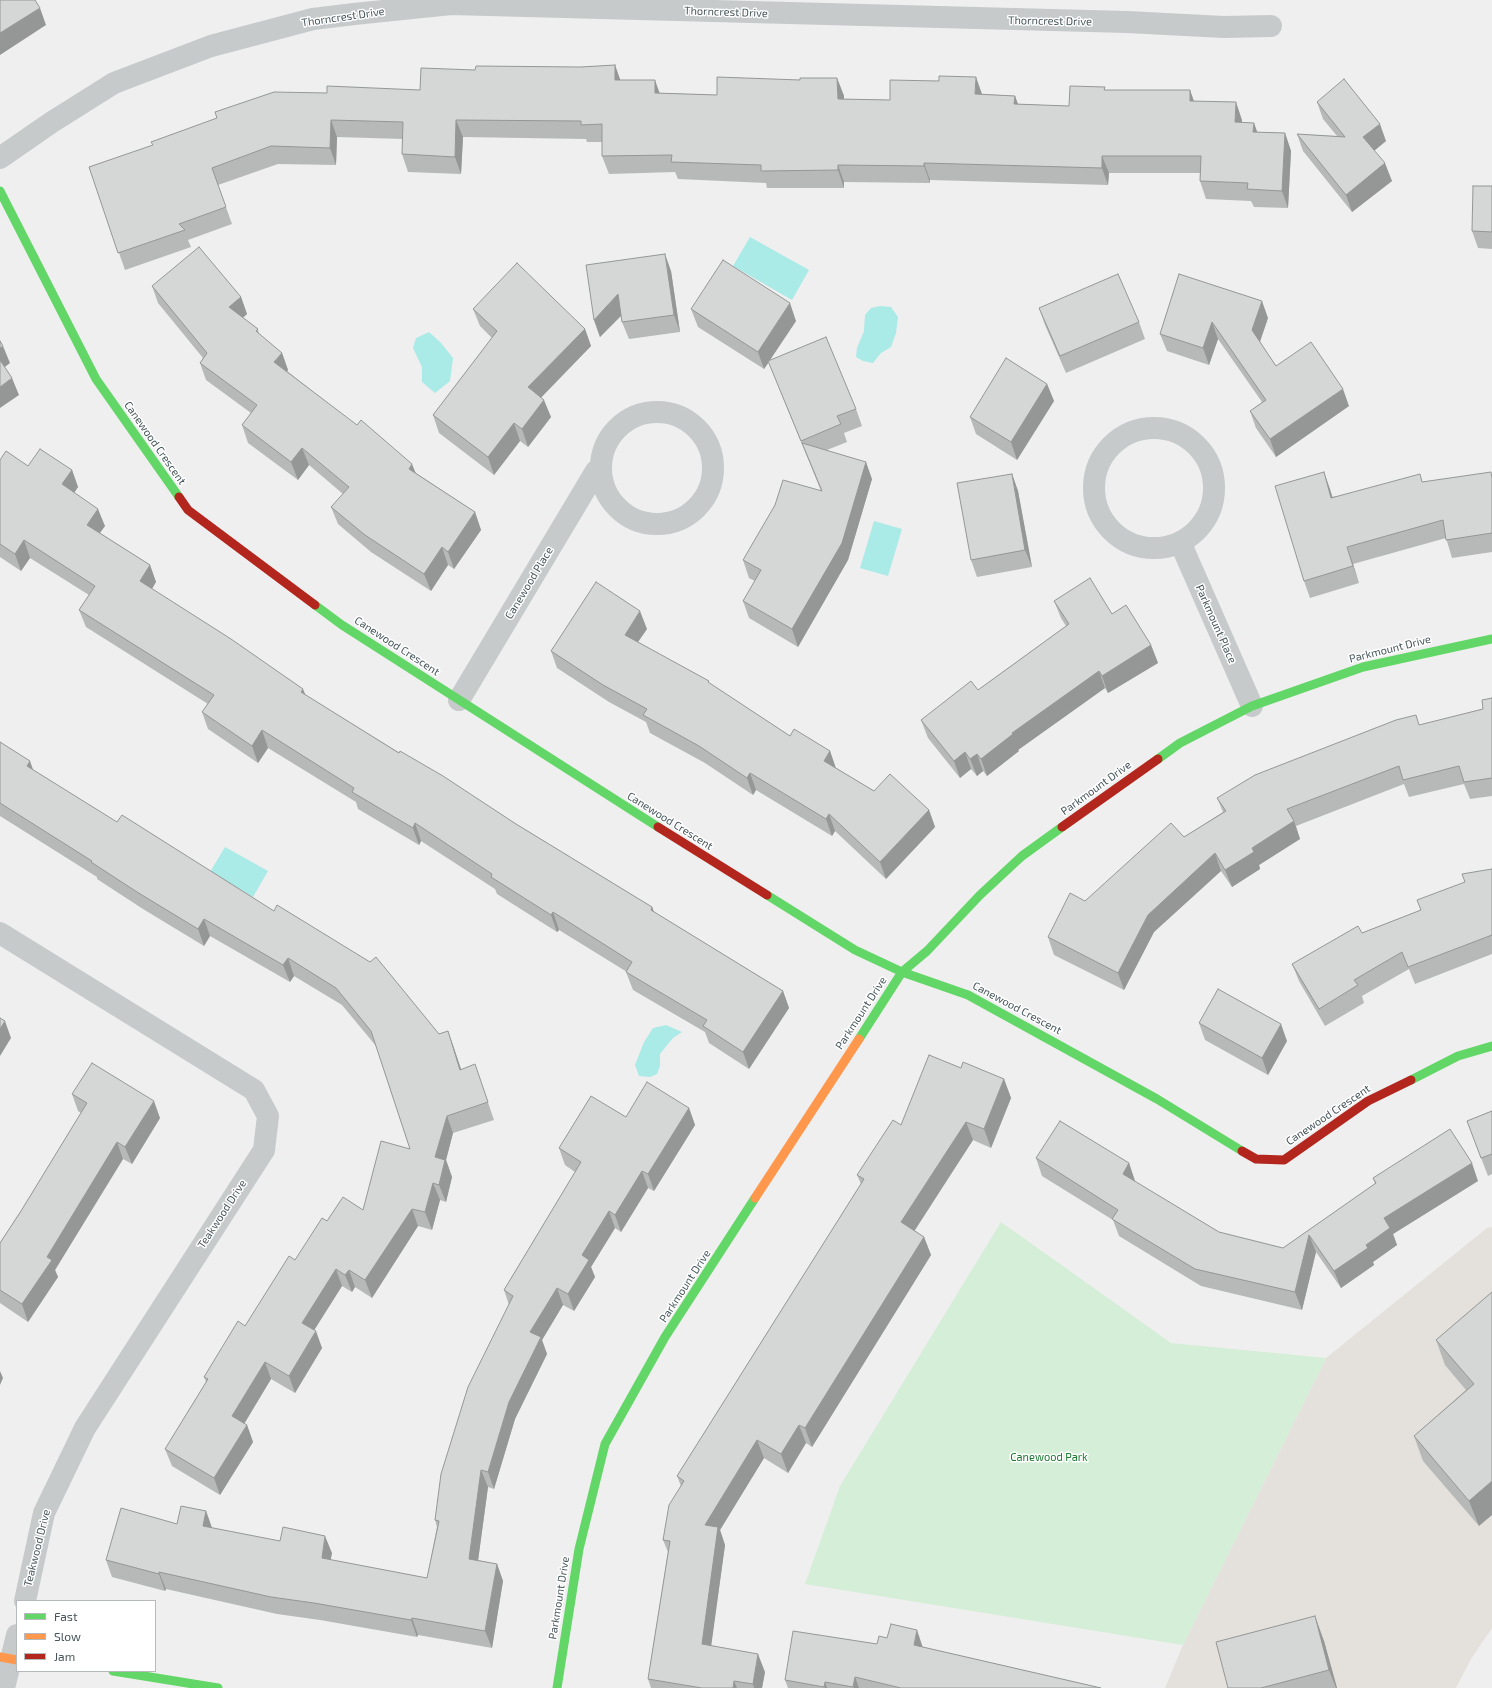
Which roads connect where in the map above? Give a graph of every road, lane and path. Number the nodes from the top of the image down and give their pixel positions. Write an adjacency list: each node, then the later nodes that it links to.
1 (1271, 26): 2 (street, Thorncrest Drive)
2 (0, 158)
3 (0, 191): 7 (street, Canewood Crescent)
4 (601, 467): 4 (street, Canewood Place); 7 (street, Canewood Place)
5 (1180, 542): 5 (street); 8 (street, Parkmount Place)
6 (1492, 639): 8 (street, Parkmount Drive)
7 (459, 700): 10 (street, Canewood Crescent)
8 (1252, 706): 10 (street, Parkmount Drive)
9 (0, 933): 12 (street, Teakwood Drive)
10 (902, 972): 11 (street, Canewood Crescent); 18 (street, Parkmount Drive)
11 (1492, 1046)
12 (24, 1600)
13 (16, 1638): 14 (street)
14 (10, 1658): 16 (street)
15 (119, 1672): 17 (street)
16 (4, 1688)
17 (218, 1688)
18 (557, 1688)

